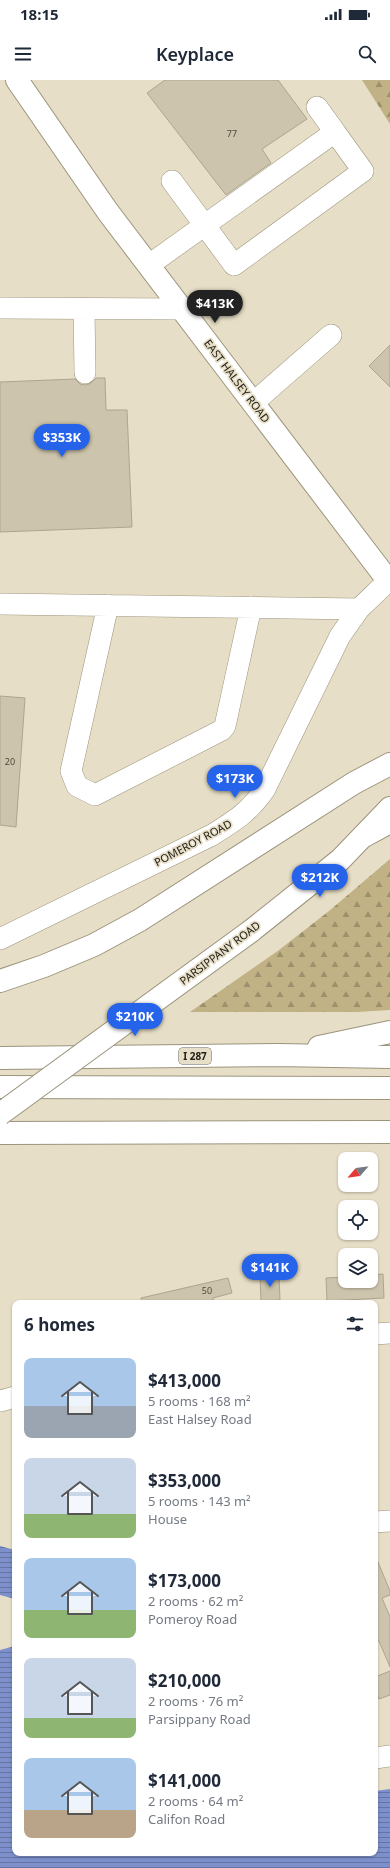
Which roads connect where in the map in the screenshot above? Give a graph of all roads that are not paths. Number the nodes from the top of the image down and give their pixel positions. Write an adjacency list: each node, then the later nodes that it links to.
1 (17, 80): 6 (main road, EAST HALSEY ROAD)
2 (317, 107): 3 (street)
3 (335, 132): 5 (street); 5 (street)
4 (172, 181): 5 (street)
5 (204, 225): 6 (street)
6 (148, 265): 9 (main road, EAST HALSEY ROAD)
7 (0, 308): 8 (street)
8 (84, 309): 9 (street); 11 (street)
9 (182, 309): 12 (main road, EAST HALSEY ROAD)
10 (331, 335): 12 (street)
11 (85, 373)
12 (253, 403): 13 (main road, EAST HALSEY ROAD)
13 (389, 582): 17 (street, POMEROY ROAD)
14 (0, 604): 15 (street)
15 (108, 605): 16 (street); 16 (street)
16 (251, 607): 17 (street)
17 (359, 609): 22 (street, POMEROY ROAD)
18 (390, 764): 23 (main road)
19 (390, 808): 21 (main road, PARSIPPANY ROAD)
20 (390, 822): 21 (main road)
21 (364, 836): 30 (main road, PARSIPPANY ROAD, bridge)
22 (0, 939)
23 (0, 981)
24 (390, 1032): 25 (main road)
25 (278, 1056): 26 (main road, I 287); 27 (main road, I 287)
26 (390, 1057)
27 (0, 1058)
28 (0, 1087): 29 (main road)
29 (390, 1088)
30 (0, 1114)
31 (0, 1132): 32 (main road)
32 (390, 1132)
33 (390, 1333): 34 (street)
34 (378, 1334)
35 (12, 1398): 36 (street)
36 (0, 1401)
37 (390, 1521): 38 (street)
38 (378, 1522)
39 (390, 1756): 40 (street)
40 (378, 1758)

